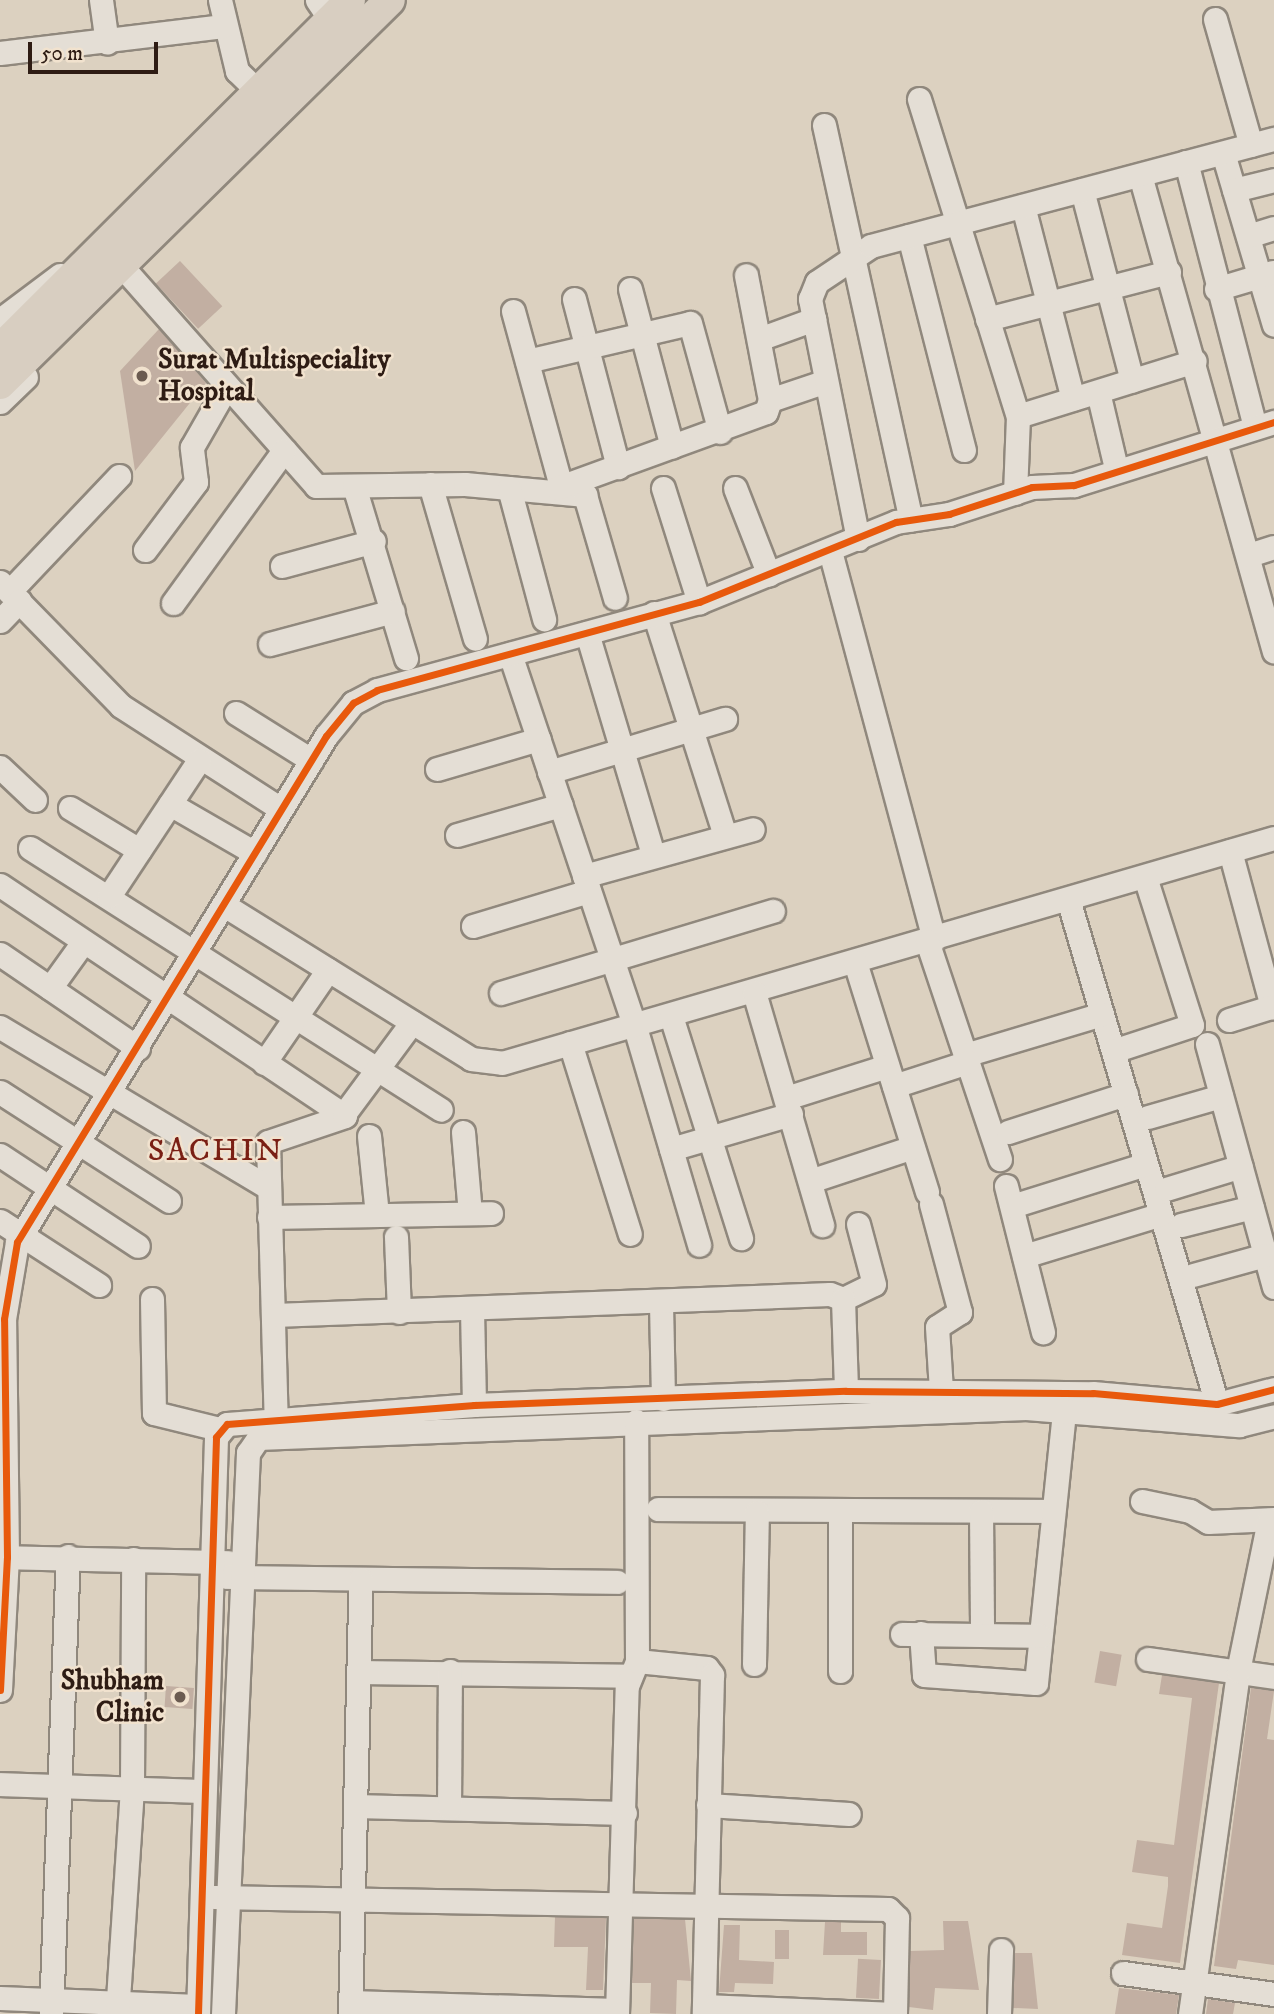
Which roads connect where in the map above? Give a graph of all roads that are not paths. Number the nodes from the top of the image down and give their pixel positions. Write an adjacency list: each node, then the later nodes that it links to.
1 (101, 0): 7 (street)
2 (220, 0): 6 (street)
3 (390, 0): 9 (main road)
4 (332, 6): 9 (main road)
5 (1215, 19): 14 (street)
6 (223, 26): 7 (street); 10 (street)
7 (107, 43): 8 (street)
8 (0, 54)
9 (315, 55): 10 (main road); 27 (main road)
10 (258, 90): 27 (main road)
11 (919, 99): 22 (street)
12 (824, 125): 26 (street)
13 (1274, 139): 14 (street)
14 (1251, 145): 15 (street)
15 (1223, 153): 16 (street); 20 (street)
16 (1186, 162): 17 (street); 33 (street)
17 (1140, 175): 19 (street); 28 (street)
18 (1274, 180): 20 (street)
19 (1082, 190): 21 (street); 31 (street)
20 (1234, 190): 25 (street)
21 (1023, 206): 22 (street); 35 (street)
22 (958, 226): 24 (street); 38 (street)
23 (1274, 228): 25 (street)
24 (909, 236): 26 (street); 61 (street)
25 (1248, 236): 29 (street)
26 (854, 257): 37 (street); 72 (street)
27 (104, 261): 40 (main road); 40 (street); 50 (street); 54 (street)
28 (1169, 272): 31 (street); 46 (street)
29 (1267, 274): 33 (street); 39 (street)
30 (746, 275): 42 (street)
31 (1107, 288): 35 (street); 48 (street)
32 (630, 289): 41 (street)
33 (1216, 289): 56 (street)
34 (574, 299): 43 (street)
35 (1048, 303): 38 (street); 52 (street)
36 (513, 312): 45 (street)
37 (814, 319): 42 (street); 47 (street)
38 (987, 319): 55 (street)
39 (1274, 325)
40 (20, 330): 44 (main road); 49 (main road)
41 (640, 332): 43 (street); 57 (street); 59 (street)
42 (760, 339): 53 (street)
43 (586, 345): 45 (street); 62 (street)
44 (0, 349)
45 (527, 361): 70 (street)
46 (1195, 361): 48 (street); 58 (street)
47 (826, 381): 53 (street); 73 (street)
48 (1132, 381): 51 (street)
49 (0, 384)
50 (228, 386): 60 (street); 76 (street)
51 (1098, 392): 52 (street); 63 (street)
52 (1073, 399): 55 (street)
53 (771, 400): 57 (street)
54 (0, 402)
55 (1018, 416): 71 (street)
56 (1269, 425): 58 (street)
57 (720, 432): 59 (street)
58 (1217, 438): 63 (street); 78 (street)
59 (672, 447): 62 (street)
60 (284, 450): 66 (street); 84 (street)
61 (964, 450)
62 (618, 467): 70 (street)
63 (1116, 468): 71 (street)
64 (119, 476): 81 (street)
65 (430, 484): 66 (street); 67 (street); 91 (street)
66 (354, 486): 74 (street)
67 (509, 488): 70 (street); 88 (street)
68 (663, 488): 83 (street)
69 (734, 488): 80 (street)
70 (554, 489): 82 (street)
71 (1015, 493): 72 (street)
72 (911, 520): 73 (street)
73 (858, 539): 77 (street)
74 (374, 541): 79 (street); 85 (street)
75 (1274, 547): 78 (street)
76 (145, 550)
77 (830, 551): 80 (street); 128 (street)
78 (1249, 555): 86 (street)
79 (282, 566)
80 (769, 575): 83 (street)
81 (9, 592): 89 (street); 101 (street)
82 (615, 598)
83 (699, 602): 87 (street)
84 (173, 603)
85 (393, 611): 92 (street); 95 (street)
86 (1269, 611): 93 (street)
87 (654, 612): 90 (street); 98 (street)
88 (544, 619)
89 (0, 621)
90 (587, 633): 94 (street); 100 (street)
91 (475, 639)
92 (270, 644)
93 (1274, 651)
94 (510, 654): 99 (street); 102 (street)
95 (406, 658)
96 (236, 713): 102 (street)
97 (725, 719): 98 (street)
98 (690, 729): 100 (street); 113 (street)
99 (539, 739): 104 (street); 105 (street)
100 (621, 750): 105 (street); 119 (street)
101 (199, 760): 107 (street); 110 (street)
102 (311, 760): 110 (street)
103 (0, 767): 106 (street)
104 (437, 769)
105 (550, 772): 108 (street)
106 (35, 800)
107 (170, 804): 116 (street); 118 (street)
108 (561, 806): 112 (street); 121 (street)
109 (70, 808): 116 (street)
110 (281, 809): 118 (street)
111 (753, 829): 113 (street)
112 (457, 835)
113 (725, 835): 119 (street)
114 (1274, 838): 117 (street)
115 (30, 848): 123 (street)
116 (139, 850): 123 (street)
117 (1230, 851): 120 (street); 139 (street)
118 (254, 853): 125 (street)
119 (653, 855): 121 (street)
120 (1145, 877): 124 (street); 150 (street)
121 (587, 883): 127 (street); 132 (street)
122 (0, 885): 129 (street)
123 (109, 896): 130 (street)
124 (1068, 899): 128 (street); 140 (street)
125 (224, 905): 130 (street); 134 (street)
126 (773, 911): 132 (street)
127 (473, 926)
128 (931, 940): 133 (street); 151 (street)
129 (83, 942): 135 (street); 138 (street)
130 (195, 953): 138 (street); 141 (street)
131 (0, 954): 135 (street)
132 (611, 955): 137 (street); 146 (street)
133 (855, 962): 136 (street); 154 (street)
134 (328, 970): 141 (street); 144 (street)
135 (50, 988): 149 (street)
136 (754, 992): 142 (street); 159 (street)
137 (501, 993)
138 (167, 1000): 149 (street); 152 (street)
139 (1273, 1006): 143 (street)
140 (1102, 1014): 150 (street); 151 (street)
141 (295, 1016): 152 (street); 153 (street)
142 (671, 1016): 146 (street); 166 (street)
143 (1228, 1020)
144 (412, 1022): 147 (street); 153 (street)
145 (0, 1027): 156 (street)
146 (635, 1027): 147 (street); 169 (street)
147 (570, 1043): 187 (street)
148 (1207, 1044): 158 (street)
149 (138, 1048): 156 (street)
150 (1113, 1052): 157 (street)
151 (967, 1059): 154 (street); 171 (street)
152 (264, 1063): 161 (street)
153 (377, 1068): 160 (street); 161 (street)
154 (890, 1076): 159 (street); 168 (street)
155 (0, 1092): 167 (street)
156 (109, 1094): 167 (street); 176 (street)
157 (1126, 1094): 164 (street); 172 (street)
158 (1221, 1096): 162 (street); 173 (street)
159 (789, 1106): 166 (street); 174 (street)
160 (441, 1110)
161 (344, 1114): 176 (street)
162 (1148, 1116)
163 (463, 1132): 180 (street)
164 (1007, 1132)
165 (369, 1136): 180 (street)
166 (709, 1138): 169 (street); 189 (street)
167 (80, 1140): 175 (street); 178 (street)
168 (913, 1147): 174 (street); 206 (street)
169 (671, 1149): 190 (street)
170 (0, 1156): 175 (street)
171 (1000, 1159)
172 (1146, 1164): 182 (street); 193 (street)
173 (1241, 1166): 177 (street); 179 (street)
174 (810, 1181): 185 (street)
175 (51, 1186): 186 (street); 191 (street)
176 (267, 1187): 181 (street)
177 (1166, 1189)
178 (169, 1201)
179 (1252, 1207): 182 (street); 192 (street)
180 (377, 1215): 181 (street)
181 (269, 1217): 202 (street)
182 (1171, 1219): 193 (street); 209 (street)
183 (0, 1221): 186 (street)
184 (858, 1224): 198 (street)
185 (822, 1225)
186 (21, 1234): 195 (street); 224 (street)
187 (629, 1234)
188 (396, 1237): 201 (street)
189 (741, 1238)
190 (699, 1245)
191 (138, 1246)
192 (1265, 1255): 194 (street); 196 (street)
193 (1024, 1256): 203 (street)
194 (1193, 1275)
195 (99, 1285)
196 (1274, 1287)
197 (152, 1299): 215 (street)
198 (843, 1299): 199 (street); 205 (street)
199 (661, 1303): 200 (street); 207 (street)
200 (472, 1309): 201 (street); 210 (street)
201 (399, 1311): 202 (street)
202 (274, 1315): 214 (street)
203 (1043, 1332)
204 (1274, 1389): 209 (street)
205 (846, 1391): 206 (street); 207 (street)
206 (941, 1391): 208 (street)
207 (663, 1399): 210 (street)
208 (1112, 1404): 209 (street); 211 (street); 212 (street)
209 (1217, 1404)
210 (474, 1405): 214 (street)
211 (1063, 1410): 213 (street); 220 (street)
212 (1274, 1416)
213 (636, 1420): 214 (street); 234 (street)
214 (276, 1426): 215 (street); 227 (street)
215 (219, 1429): 226 (street)
216 (1142, 1501): 222 (street)
217 (658, 1509): 221 (street)
218 (840, 1510): 219 (street); 221 (street); 236 (street)
219 (981, 1511): 220 (street); 230 (street)
220 (1050, 1511): 231 (street)
221 (757, 1512): 233 (street)
222 (1272, 1519): 237 (street)
223 (68, 1556): 224 (street); 225 (street); 243 (street)
224 (3, 1557): 240 (street)
225 (134, 1559): 226 (street); 242 (street)
226 (213, 1569): 227 (street); 244 (street)
227 (243, 1570): 228 (street); 251 (street)
228 (361, 1579): 229 (street); 238 (street)
229 (617, 1582)
230 (982, 1635): 231 (street); 231 (street)
231 (1040, 1636)
232 (1148, 1658): 237 (street)
233 (754, 1664)
234 (633, 1668): 235 (street); 245 (street); 248 (street)
235 (450, 1671): 238 (street); 247 (street)
236 (840, 1671)
237 (1238, 1671): 239 (street); 257 (street)
238 (358, 1672): 246 (street)
239 (1274, 1677)
240 (0, 1690)
241 (0, 1784): 243 (street)
242 (132, 1787): 243 (street); 244 (street); 261 (street)
243 (62, 1788): 260 (street)
244 (204, 1791): 250 (street)
245 (708, 1805): 249 (street); 254 (street)
246 (355, 1806): 247 (street); 252 (street)
247 (449, 1808): 248 (street)
248 (625, 1813): 253 (street)
249 (849, 1814)
250 (200, 1895): 251 (street); 264 (street)
251 (228, 1898): 252 (street); 269 (street)
252 (352, 1900): 253 (street); 262 (street)
253 (621, 1907): 254 (street); 267 (street)
254 (706, 1907): 265 (street); 270 (street)
255 (1000, 1950): 271 (street)
256 (1123, 1972): 257 (street)
257 (1194, 1983): 258 (street); 272 (street)
258 (1274, 1994)
259 (0, 1998): 260 (street)
260 (52, 2007): 261 (street)
261 (118, 2008): 264 (street)
262 (350, 2008): 263 (street)
263 (440, 2009): 266 (street)
264 (198, 2010)
265 (704, 2010): 268 (street)
266 (528, 2011): 267 (street)
267 (617, 2012)
268 (800, 2012): 270 (street)
269 (223, 2014)
270 (895, 2014)
271 (999, 2014)
272 (1190, 2014)

